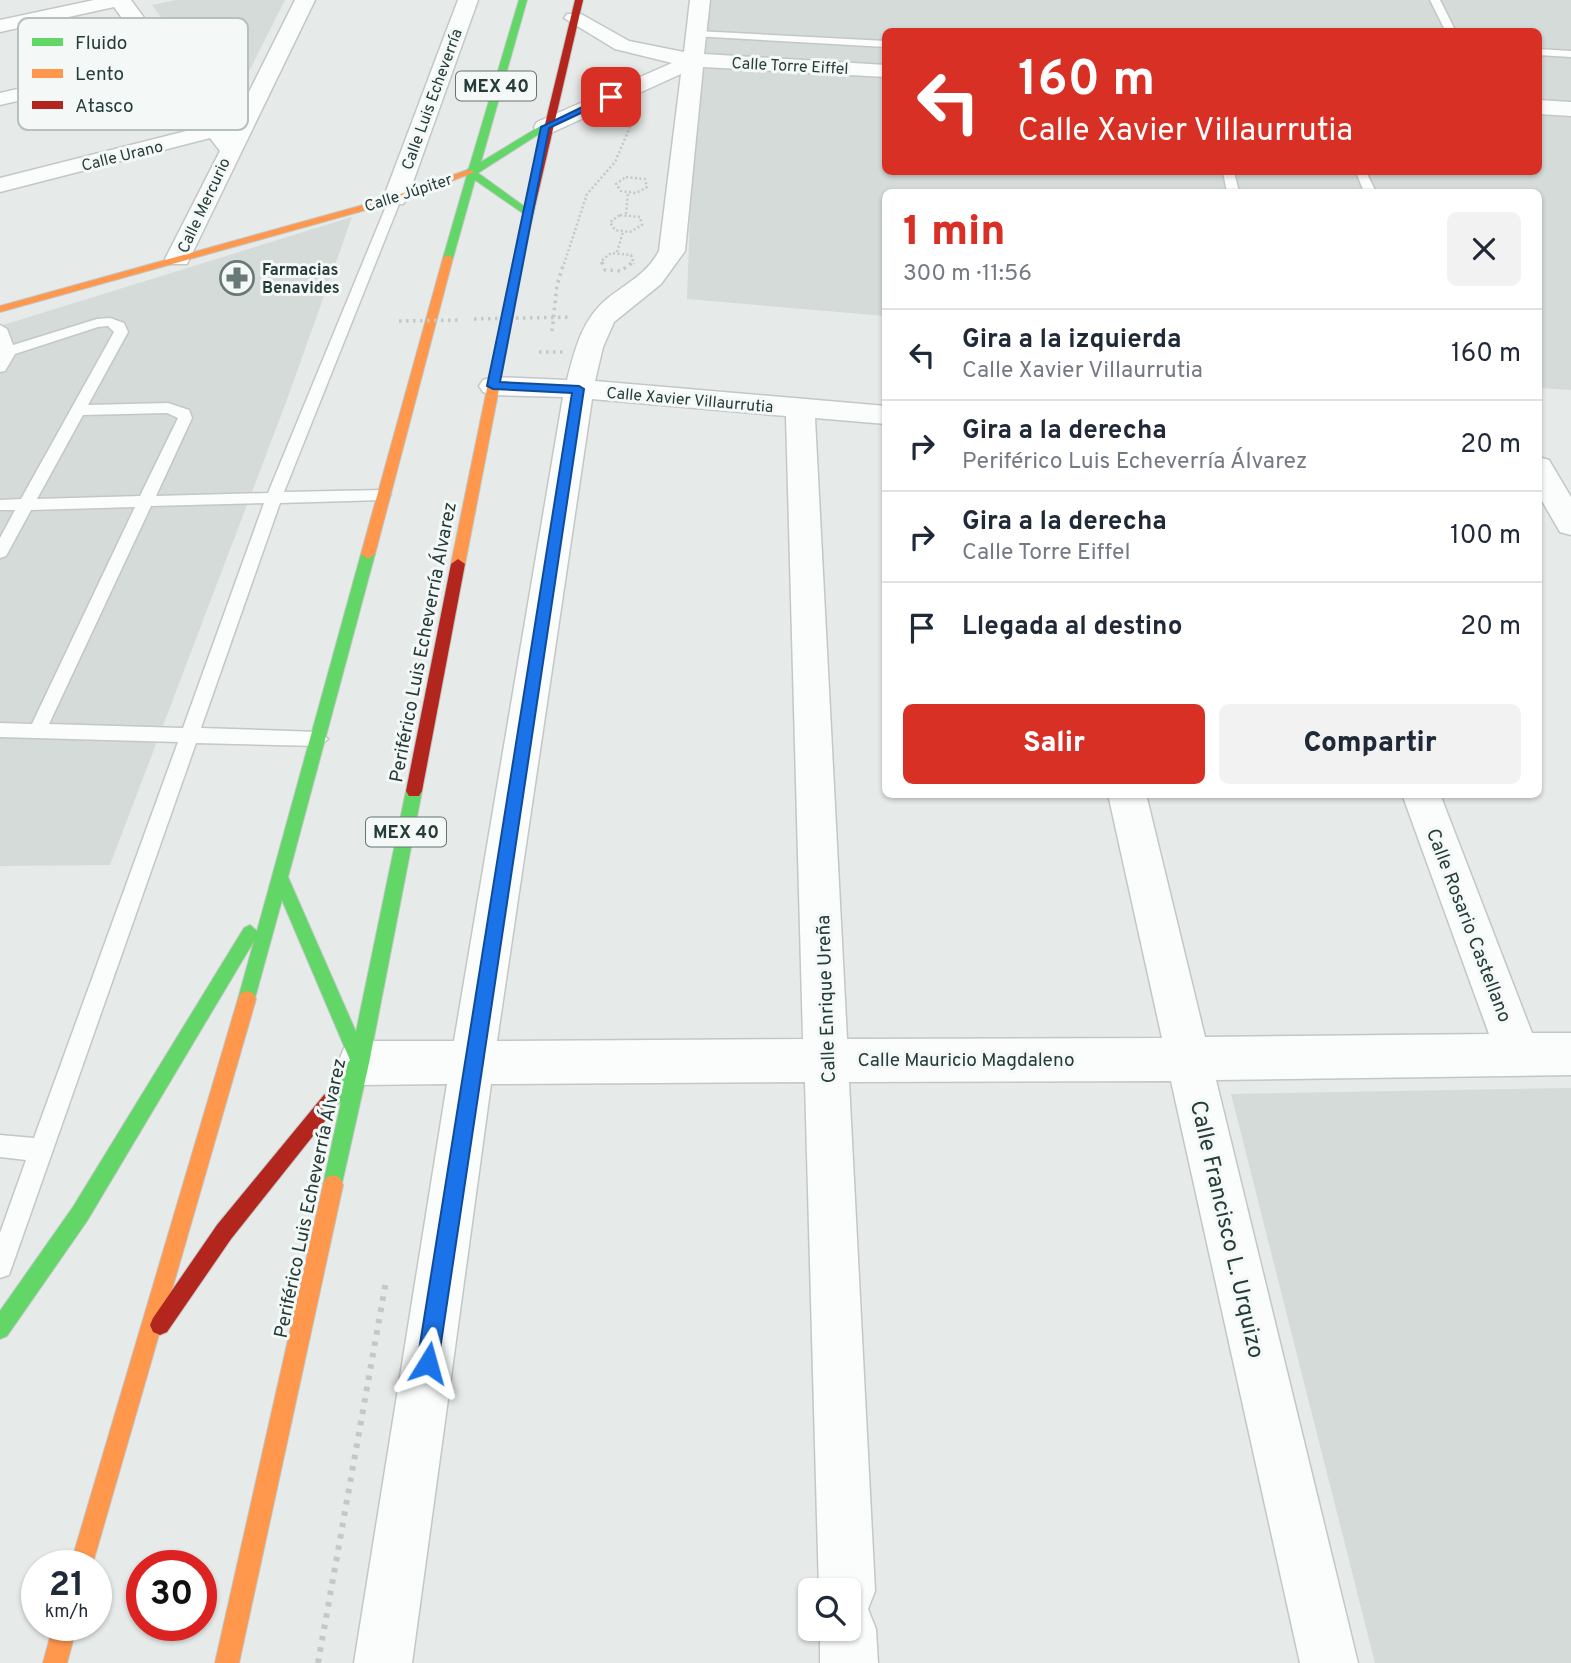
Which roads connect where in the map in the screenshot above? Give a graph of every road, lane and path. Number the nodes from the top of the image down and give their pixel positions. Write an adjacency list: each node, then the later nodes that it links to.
1 (119, 0): 8 (street); 9 (street)
2 (305, 0): 22 (street, Calle Urano)
3 (468, 0): 28 (street, Calle Luis Echeverría)
4 (523, 0): 27 (main road, MEX 40)
5 (700, 0): 14 (street)
6 (1435, 0): 12 (lane)
7 (577, 9): 14 (street, Calle Torre Eiffel); 23 (main road, Periférico Luis Echeverría Álvarez / MEX 40)
8 (37, 18)
9 (132, 18)
10 (18, 22): 11 (street)
11 (0, 26)
12 (1449, 28)
13 (882, 44): 14 (lane)
14 (696, 47): 17 (street, Calle Torre Eiffel); 23 (street, Calle Torre Eiffel); 49 (street)
15 (1542, 52): 16 (lane)
16 (1571, 54)
17 (882, 70)
18 (18, 95): 19 (street)
19 (0, 99)
20 (1542, 107): 21 (street)
21 (1571, 109)
22 (248, 113)
23 (545, 127): 27 (main road); 32 (main road, Periférico Luis Echeverría Álvarez / MEX 40)
24 (216, 130): 26 (street)
25 (235, 130): 26 (street, Calle Urano)
26 (223, 140): 29 (street, Calle Urano); 35 (street, Calle Mercurio)
27 (470, 172): 28 (main road, Calle Júpiter); 31 (main road, Calle Júpiter); 32 (main road); 57 (main road, MEX 40)
28 (398, 173): 31 (street, Calle Luis Echeverría)
29 (0, 185)
30 (628, 193): 30 (path); 33 (path)
31 (395, 199): 39 (main road, Calle Júpiter); 58 (lane)
32 (527, 212): 50 (main road, Periférico Luis Echeverría Álvarez / MEX 40)
33 (626, 214): 36 (path); 36 (path)
34 (218, 224): 35 (main road)
35 (191, 232): 37 (main road); 39 (street, Calle Mercurio)
36 (623, 232): 38 (path)
37 (166, 239)
38 (617, 252)
39 (178, 259): 40 (main road, Calle Júpiter)
40 (0, 309)
41 (572, 317): 42 (path, bridge)
42 (474, 319)
43 (462, 320): 44 (path, bridge)
44 (399, 321)
45 (0, 330): 47 (lane)
46 (539, 352): 49 (path, bridge)
47 (4, 353): 48 (lane); 52 (lane)
48 (0, 368)
49 (572, 371): 50 (street, Calle Xavier Villaurrutia); 51 (street, Calle Xavier Villaurrutia); 76 (street)
50 (493, 386): 75 (main road, Periférico Luis Echeverría Álvarez / MEX 40)
51 (800, 408): 53 (street, Calle Xavier Villaurrutia); 73 (street, Calle Enrique Ureña)
52 (78, 410): 59 (lane); 60 (lane)
53 (882, 415)
54 (1542, 460): 55 (street)
55 (1571, 462)
56 (1542, 474): 62 (street)
57 (383, 495): 58 (lane); 67 (main road, MEX 40)
58 (274, 498): 59 (lane); 66 (lane)
59 (146, 501): 60 (lane); 65 (lane)
60 (25, 504): 61 (lane); 63 (lane)
61 (0, 505)
62 (1571, 524)
63 (0, 552)
64 (0, 730): 65 (lane)
65 (37, 731): 66 (lane)
66 (192, 736): 67 (lane); 78 (lane)
67 (319, 739): 70 (main road, MEX 40)
68 (1128, 798): 74 (street, Calle Francisco L. Urquizo)
69 (1423, 798): 72 (street, Calle Rosario Castellano)
70 (281, 879): 75 (main road); 80 (main road); 81 (main road, MEX 40)
71 (1571, 1054): 72 (street, Calle Mauricio Magdaleno)
72 (1519, 1055): 74 (street, Calle Mauricio Magdaleno)
73 (828, 1059): 74 (street, Calle Mauricio Magdaleno); 76 (street, Calle Mauricio Magdaleno); 83 (street, Calle Enrique Ureña)
74 (1188, 1059): 90 (street, Calle Francisco L. Urquizo)
75 (360, 1063): 76 (street, Calle Mauricio Magdaleno); 81 (main road); 87 (main road, Periférico Luis Echeverría Álvarez / MEX 40)
76 (472, 1064): 88 (street)
77 (0, 1146): 78 (lane)
78 (43, 1151): 79 (lane)
79 (0, 1266)
80 (0, 1329)
81 (141, 1353): 82 (main road, MEX 40)
82 (86, 1550)
83 (847, 1578)
84 (61, 1641): 86 (main road)
85 (848, 1641): 89 (street)
86 (55, 1663)
87 (227, 1663)
88 (383, 1663)
89 (849, 1663)
90 (1329, 1663)

